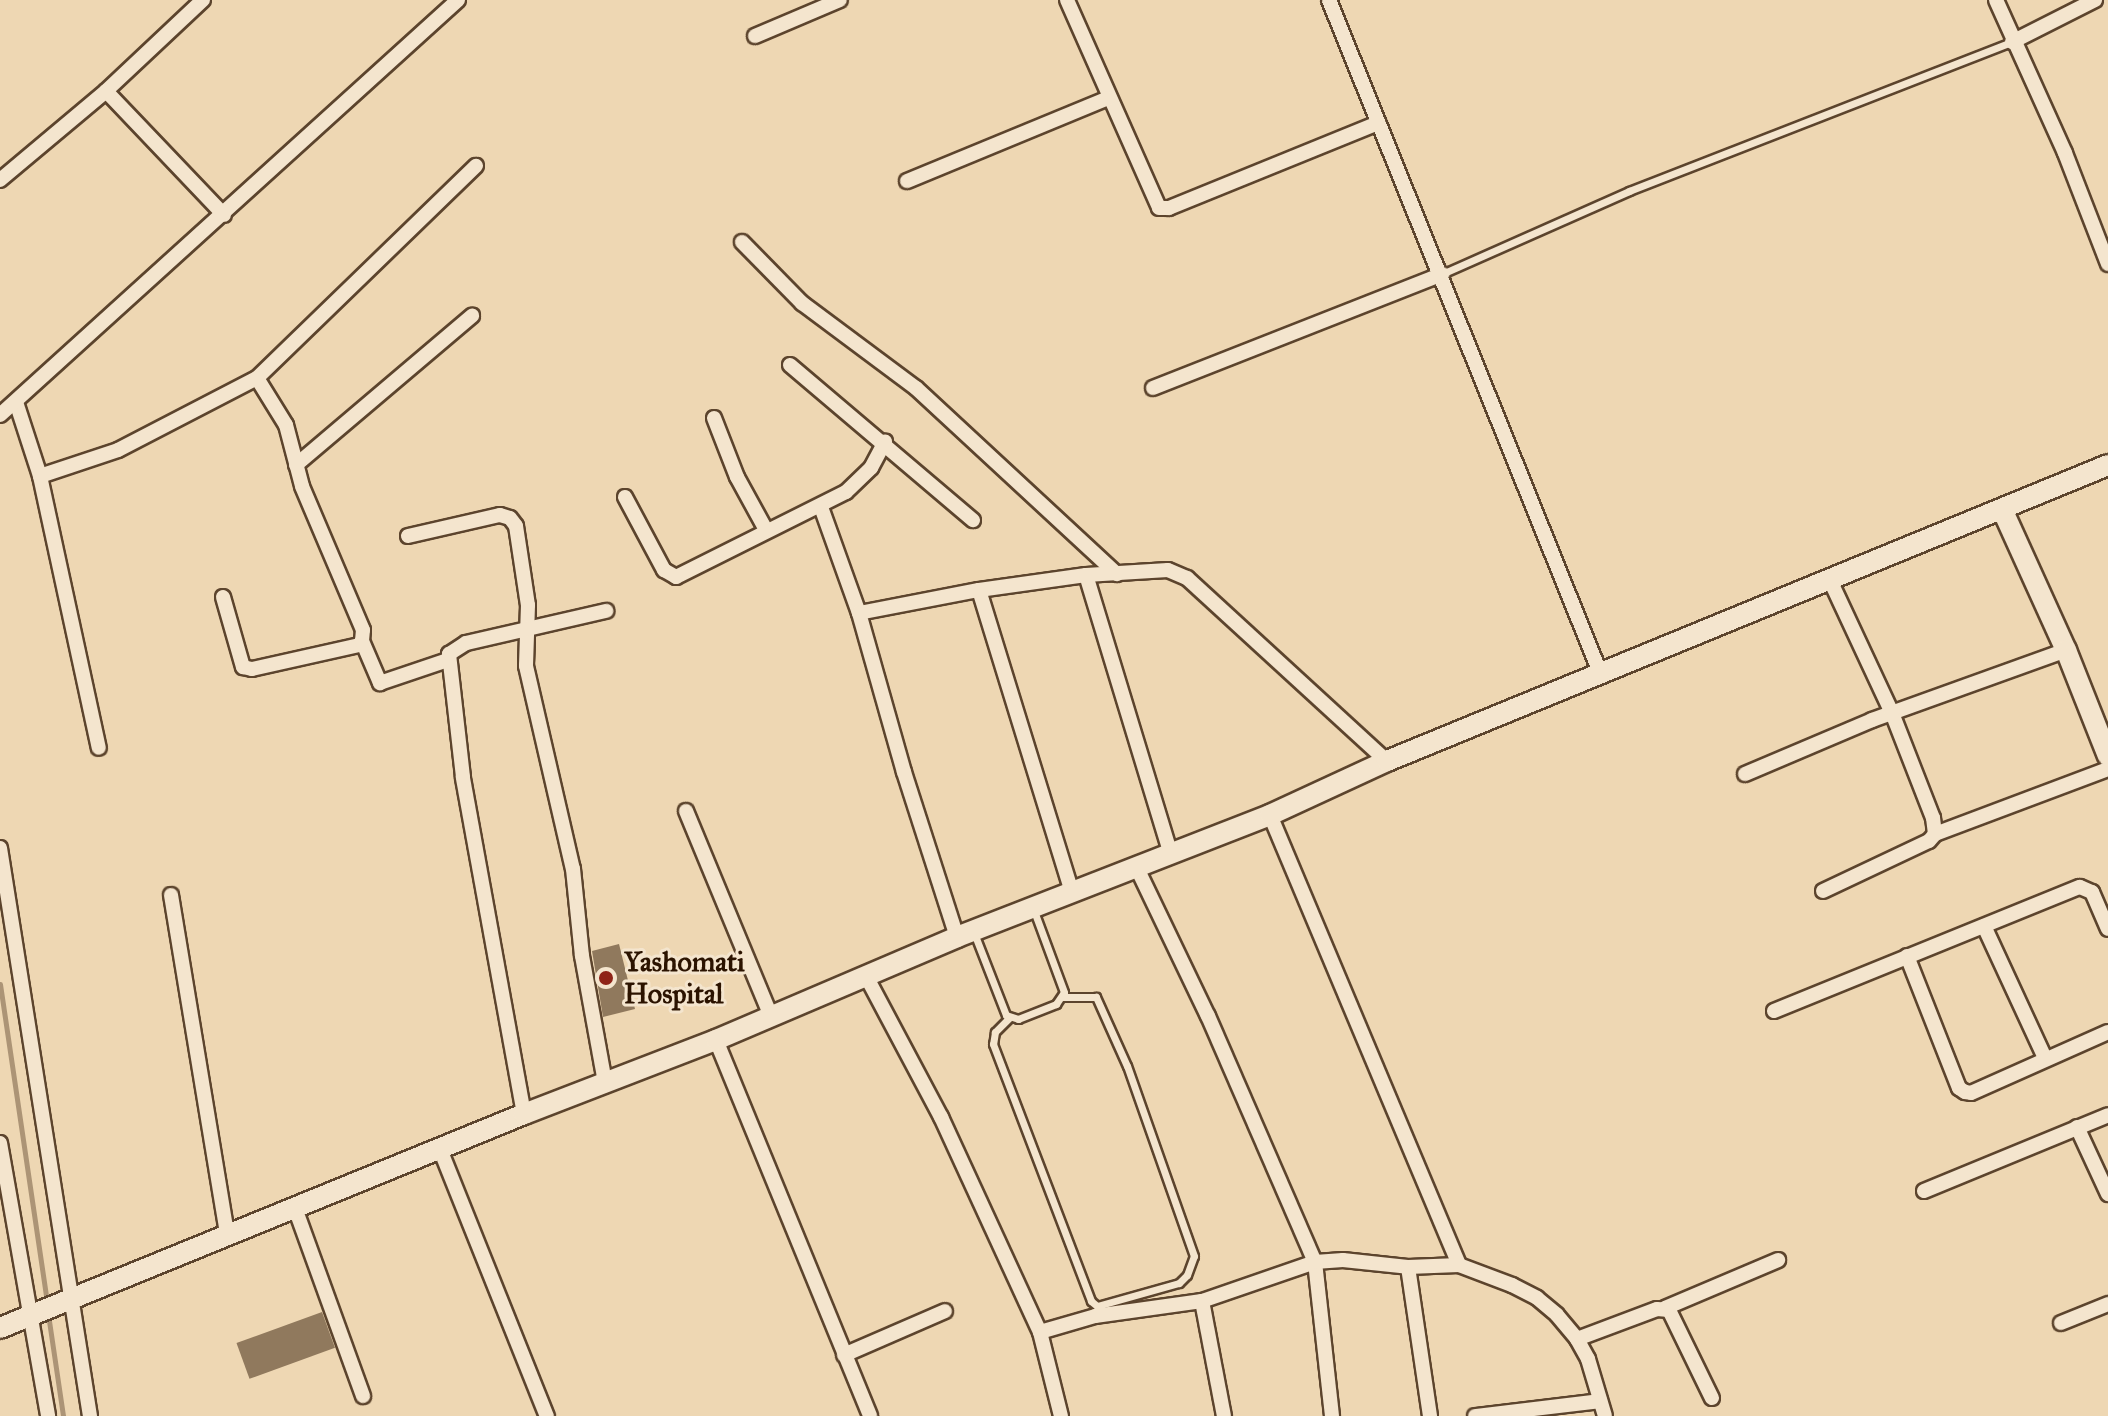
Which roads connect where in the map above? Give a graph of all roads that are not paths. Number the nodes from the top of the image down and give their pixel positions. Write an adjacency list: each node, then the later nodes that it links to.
1 (203, 0): 10 (street)
2 (458, 0): 16 (street)
3 (840, 0): 8 (street)
4 (1067, 0): 11 (street)
5 (1329, 0): 12 (street)
6 (1996, 0): 9 (street)
7 (2095, 0): 9 (street)
8 (755, 36)
9 (2012, 42): 18 (street); 19 (lane)
10 (106, 91): 14 (street); 16 (street)
11 (1108, 98): 12 (street); 15 (street)
12 (1378, 123): 19 (street)
13 (476, 166): 22 (street)
14 (0, 180)
15 (907, 181)
16 (224, 215): 24 (street)
17 (742, 242): 37 (street)
18 (2108, 264)
19 (1442, 274): 23 (street); 48 (street)
20 (472, 316): 28 (street)
21 (790, 365): 27 (street)
22 (257, 378): 28 (street); 30 (street)
23 (1153, 388)
24 (16, 402): 25 (street); 30 (street)
25 (0, 415)
26 (714, 418): 35 (street)
27 (885, 442): 32 (street); 34 (street)
28 (296, 465): 45 (street)
29 (2108, 465): 33 (main road)
30 (40, 476): 50 (street)
31 (625, 497): 35 (street)
32 (821, 507): 35 (street); 43 (street)
33 (2002, 509): 39 (main road); 46 (main road)
34 (973, 520)
35 (766, 530)
36 (408, 536): 44 (street)
37 (1117, 574): 38 (street); 52 (street)
38 (1086, 575): 40 (street); 59 (street)
39 (1830, 580): 48 (main road); 49 (street)
40 (979, 590): 43 (street); 62 (street)
41 (223, 597): 45 (street)
42 (606, 611): 44 (street)
43 (859, 613): 67 (street)
44 (526, 632): 47 (street); 77 (street)
45 (362, 641): 47 (street)
46 (2066, 650): 49 (street); 51 (main road)
47 (448, 660): 78 (street)
48 (1601, 675): 52 (main road)
49 (1892, 713): 54 (street); 57 (street)
50 (99, 748)
51 (2108, 756)
52 (1387, 761): 56 (main road)
53 (2108, 769): 57 (street)
54 (1745, 774)
55 (686, 811): 72 (street)
56 (1270, 815): 59 (main road); 89 (street)
57 (1935, 834): 61 (street)
58 (0, 848): 91 (street)
59 (1170, 852): 60 (main road)
60 (1136, 866): 62 (main road); 88 (street)
61 (1823, 891)
62 (1072, 892): 64 (main road)
63 (171, 895): 86 (street)
64 (1033, 908): 67 (main road); 70 (lane)
65 (1984, 926): 66 (street); 68 (street); 76 (street)
66 (2108, 929)
67 (965, 934): 69 (main road); 73 (lane)
68 (1907, 956): 71 (street); 76 (street)
69 (866, 976): 72 (main road); 99 (street)
70 (1063, 997): 73 (lane); 73 (lane)
71 (1774, 1011)
72 (770, 1014): 75 (main road)
73 (1009, 1018)
74 (2108, 1032): 76 (street)
75 (716, 1040): 77 (main road); 101 (street)
76 (2045, 1058)
77 (605, 1082): 78 (main road)
78 (524, 1114): 82 (main road)
79 (2108, 1115): 80 (street)
80 (2077, 1127): 83 (street); 84 (street)
81 (0, 1145): 96 (street)
82 (440, 1149): 85 (main road); 107 (street)
83 (1924, 1191)
84 (2108, 1194)
85 (295, 1208): 86 (main road); 102 (street)
86 (227, 1235): 91 (main road)
87 (1778, 1260): 94 (street)
88 (1315, 1262): 90 (street); 92 (street); 111 (street)
89 (1459, 1265): 90 (street); 100 (street)
90 (1408, 1267): 112 (street)
91 (74, 1297): 96 (main road); 106 (street)
92 (1202, 1301): 99 (street); 110 (street)
93 (2108, 1304): 97 (street)
94 (1665, 1308): 100 (street); 103 (street)
95 (945, 1311): 101 (street)
96 (40, 1312): 98 (main road); 105 (street)
97 (2061, 1323)
98 (0, 1328)
99 (1040, 1332): 109 (street)
100 (1577, 1339): 104 (street)
101 (844, 1355): 108 (street)
102 (363, 1396)
103 (1712, 1398)
104 (1602, 1409): 113 (street)
105 (48, 1416)
106 (90, 1416)
107 (547, 1416)
108 (870, 1416)
109 (1061, 1416)
110 (1224, 1416)
111 (1332, 1416)
112 (1430, 1416)
113 (1475, 1416)

